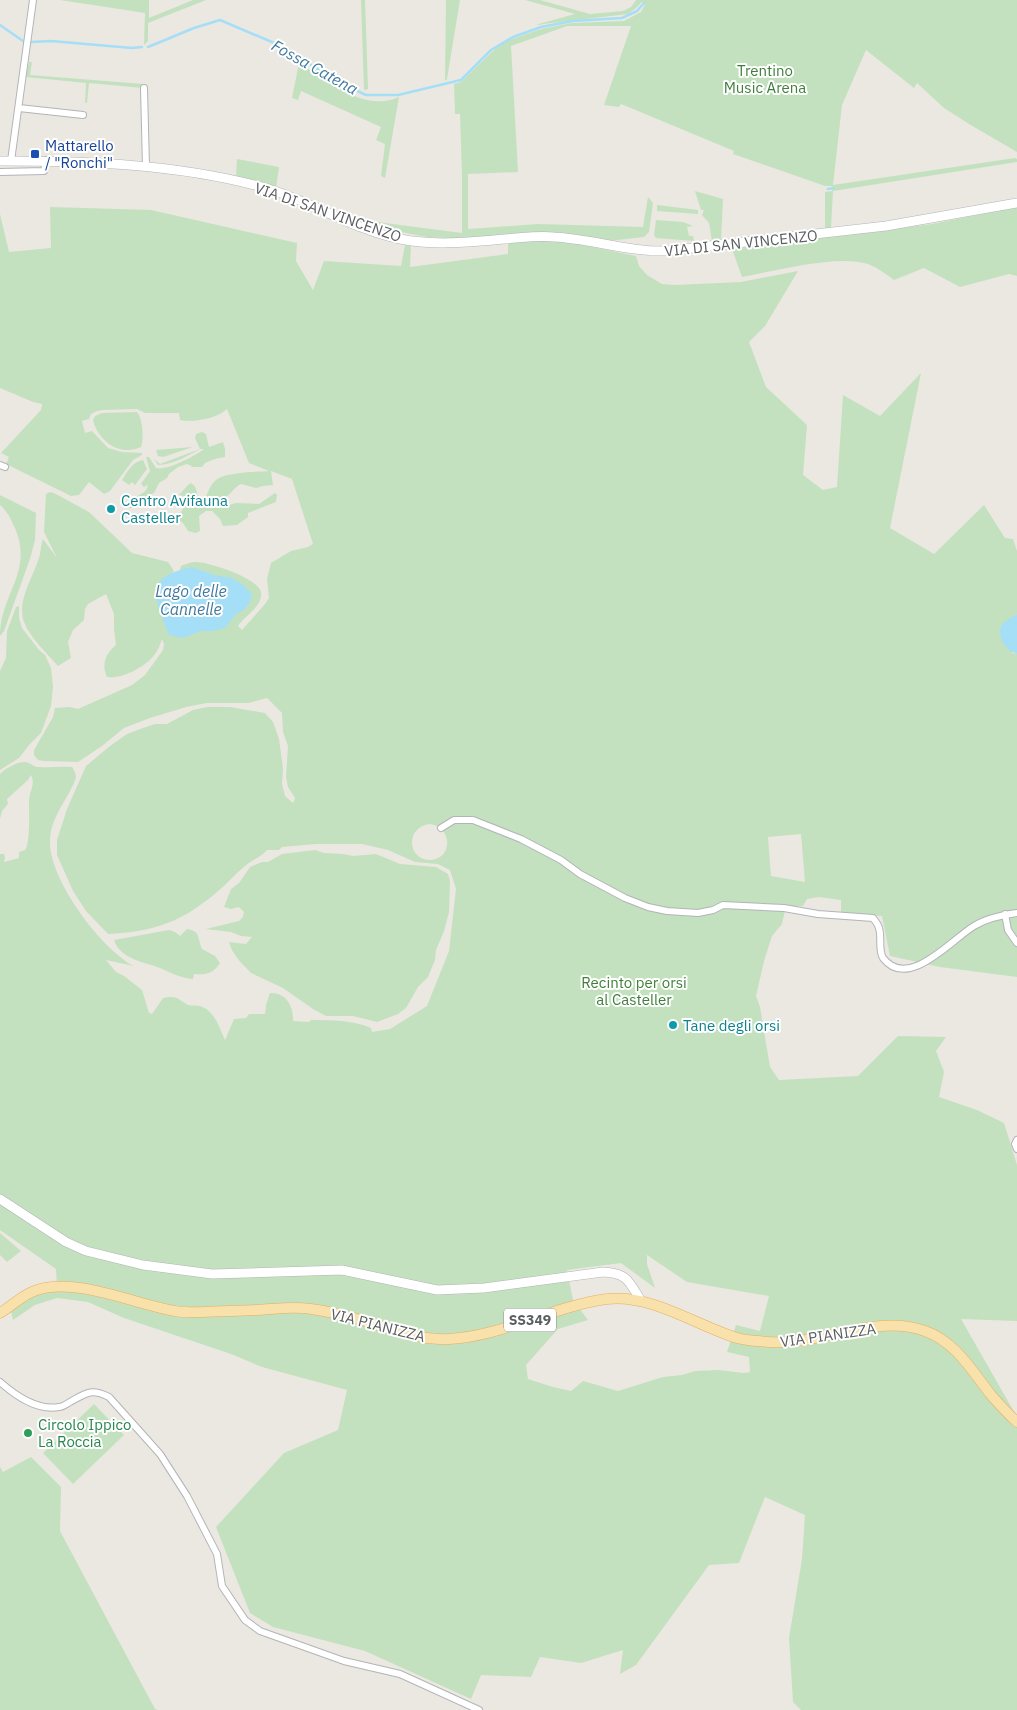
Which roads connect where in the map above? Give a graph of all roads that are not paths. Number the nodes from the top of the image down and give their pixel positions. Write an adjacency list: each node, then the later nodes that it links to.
1 (33, 0): 3 (street)
2 (144, 88): 9 (street)
3 (19, 108): 4 (street); 8 (street)
4 (82, 115)
5 (32, 160): 6 (main road, VIA DI SAN VINCENZO); 8 (main road, VIA DI SAN VINCENZO); 10 (street)
6 (46, 160): 9 (main road, VIA DI SAN VINCENZO); 10 (street)
7 (0, 161): 8 (main road, VIA DI SAN VINCENZO)
8 (11, 161)
9 (146, 167): 12 (main road, VIA DI SAN VINCENZO)
10 (32, 171): 11 (street)
11 (0, 172)
12 (1017, 203)
13 (442, 828): 15 (street)
14 (1017, 913): 15 (street)
15 (1005, 914): 16 (street)
16 (1017, 943)
17 (1017, 1140): 18 (street)
18 (1017, 1149)
19 (0, 1199): 20 (main road)
20 (640, 1300): 21 (main road, VIA PIANIZZA / SS349); 24 (main road, VIA PIANIZZA / SS349)
21 (3, 1311): 22 (street, VIA PIANIZZA)
22 (0, 1318)
23 (0, 1382): 25 (street)
24 (1017, 1422)
25 (479, 1710)

